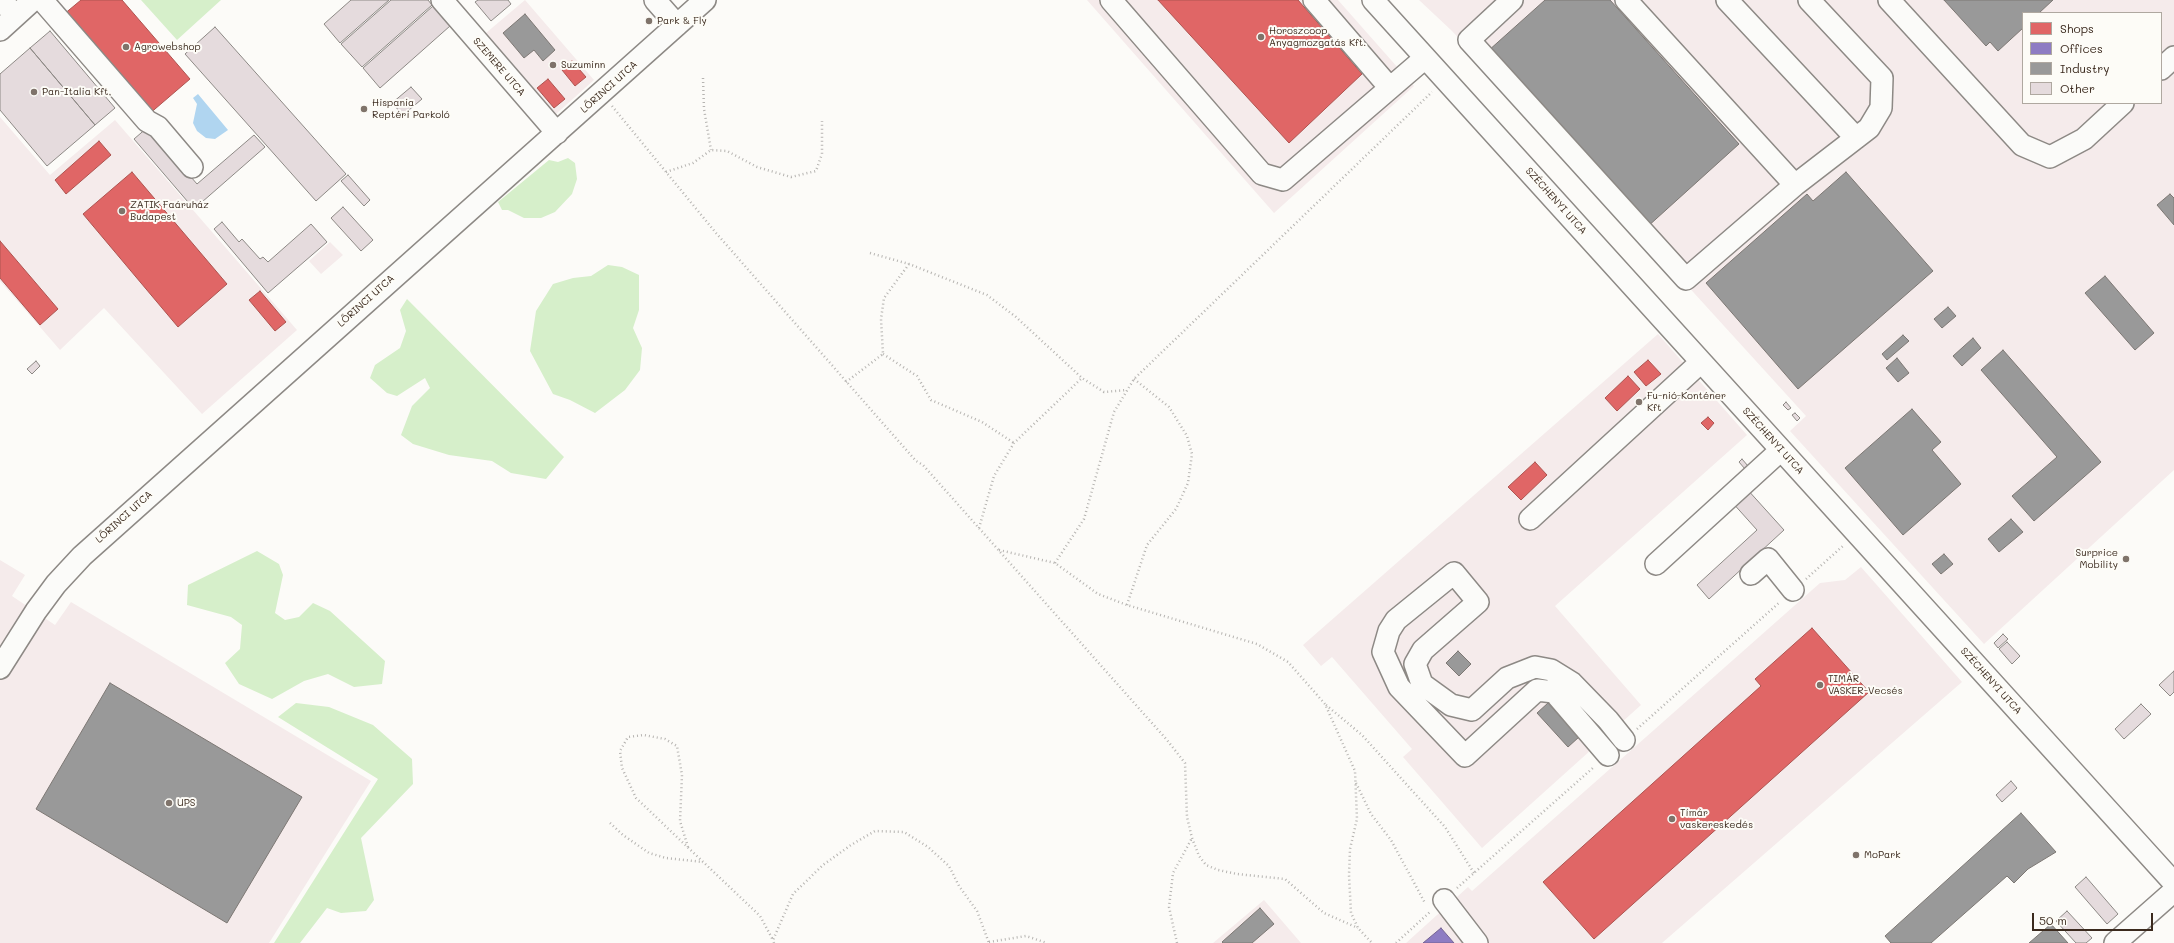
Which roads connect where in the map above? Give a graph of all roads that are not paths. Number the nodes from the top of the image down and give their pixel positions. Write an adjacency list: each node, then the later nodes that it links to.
1 (2, 0): 15 (street)
2 (33, 0): 15 (street)
3 (42, 0): 25 (street)
4 (442, 0): 23 (street, SZEMERE UTCA)
5 (655, 0): 16 (street)
6 (705, 0): 16 (street, LŐRINCI UTCA)
7 (1111, 0): 21 (street)
8 (1314, 0): 21 (street)
9 (1373, 0): 19 (street, SZÉCHENYI UTCA)
10 (1512, 0): 26 (street)
11 (1626, 0): 26 (street)
12 (1727, 0): 24 (street)
13 (1810, 0): 24 (street)
14 (1889, 0): 22 (street)
15 (16, 16): 17 (street)
16 (677, 25): 23 (street, LŐRINCI UTCA)
17 (0, 30)
18 (2174, 57): 20 (street)
19 (1425, 58): 21 (street); 27 (street, SZÉCHENYI UTCA)
20 (2162, 68)
21 (1390, 88)
22 (2123, 104)
23 (557, 133): 33 (street, LŐRINCI UTCA)
24 (1856, 138): 26 (street)
25 (192, 167)
26 (1795, 185)
27 (1701, 362): 28 (street, SZÉCHENYI UTCA); 29 (street)
28 (1781, 450): 30 (street); 36 (street, SZÉCHENYI UTCA)
29 (1530, 519)
30 (1656, 564)
31 (1751, 574): 32 (street)
32 (1793, 590)
33 (0, 668)
34 (1624, 740): 35 (street)
35 (1608, 755)
36 (2174, 882)
37 (2174, 891): 40 (street)
38 (1437, 906): 39 (street)
39 (1477, 943)
40 (2115, 943)

